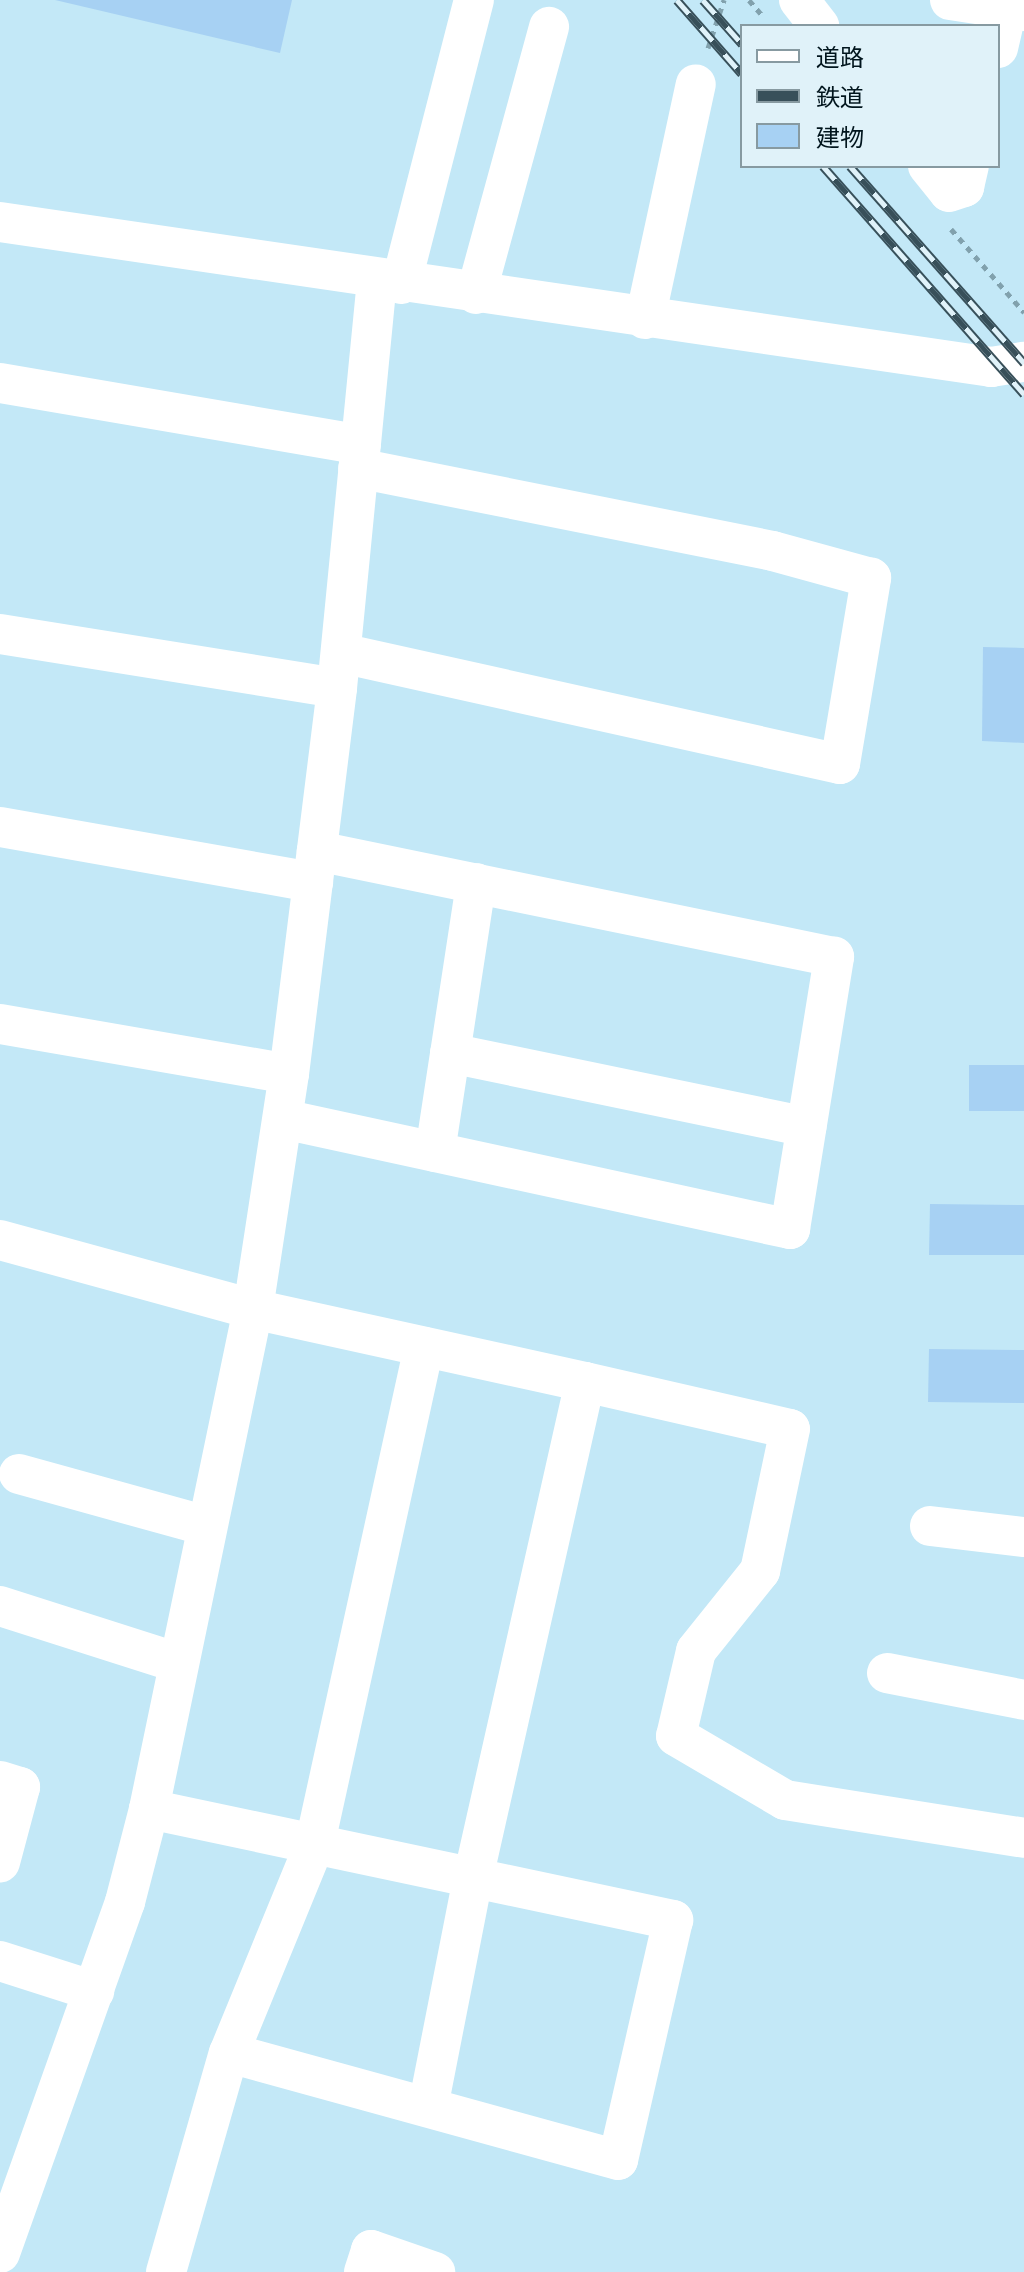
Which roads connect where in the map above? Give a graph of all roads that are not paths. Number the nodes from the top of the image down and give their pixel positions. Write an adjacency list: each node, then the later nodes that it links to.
1 (474, 0): 12 (street)
2 (799, 0): 5 (street)
3 (950, 0): 4 (street)
4 (1016, 10): 7 (street)
5 (817, 24)
6 (549, 27): 13 (street)
7 (1000, 44)
8 (696, 84): 14 (street)
9 (930, 168): 10 (street)
10 (969, 168)
11 (0, 222): 12 (street)
12 (389, 282): 13 (street); 17 (street)
13 (476, 294): 14 (street)
14 (645, 319): 15 (street)
15 (1024, 362)
16 (0, 383): 17 (street)
17 (360, 457): 19 (street); 19 (street)
18 (0, 634): 19 (street)
19 (339, 670): 21 (street)
20 (0, 827): 21 (street)
21 (315, 866): 22 (street); 25 (street)
22 (476, 883): 24 (street); 27 (street)
23 (0, 1024): 25 (street)
24 (450, 1053): 27 (street); 28 (street)
25 (289, 1074): 26 (street)
26 (283, 1119): 28 (street); 30 (street)
27 (806, 1127): 28 (street)
28 (435, 1152)
29 (0, 1240): 30 (street)
30 (253, 1309): 31 (street); 34 (street)
31 (424, 1347): 32 (street); 44 (street)
32 (585, 1382): 43 (street); 46 (street)
33 (19, 1474): 34 (street)
34 (206, 1526): 38 (street)
35 (930, 1526): 36 (street)
36 (1024, 1537)
37 (0, 1606): 38 (street)
38 (176, 1662): 42 (street)
39 (887, 1673): 40 (street)
40 (1024, 1700)
41 (0, 1781): 45 (street)
42 (149, 1809): 44 (street); 48 (street)
43 (1024, 1838)
44 (315, 1843): 46 (street); 49 (street)
45 (0, 1862)
46 (473, 1878): 50 (street); 50 (street)
47 (0, 1961): 48 (street)
48 (94, 1991): 51 (street)
49 (229, 2053): 50 (street); 52 (street)
50 (428, 2107)
51 (0, 2253)
52 (166, 2272)
53 (364, 2272): 54 (street)
54 (435, 2272)

